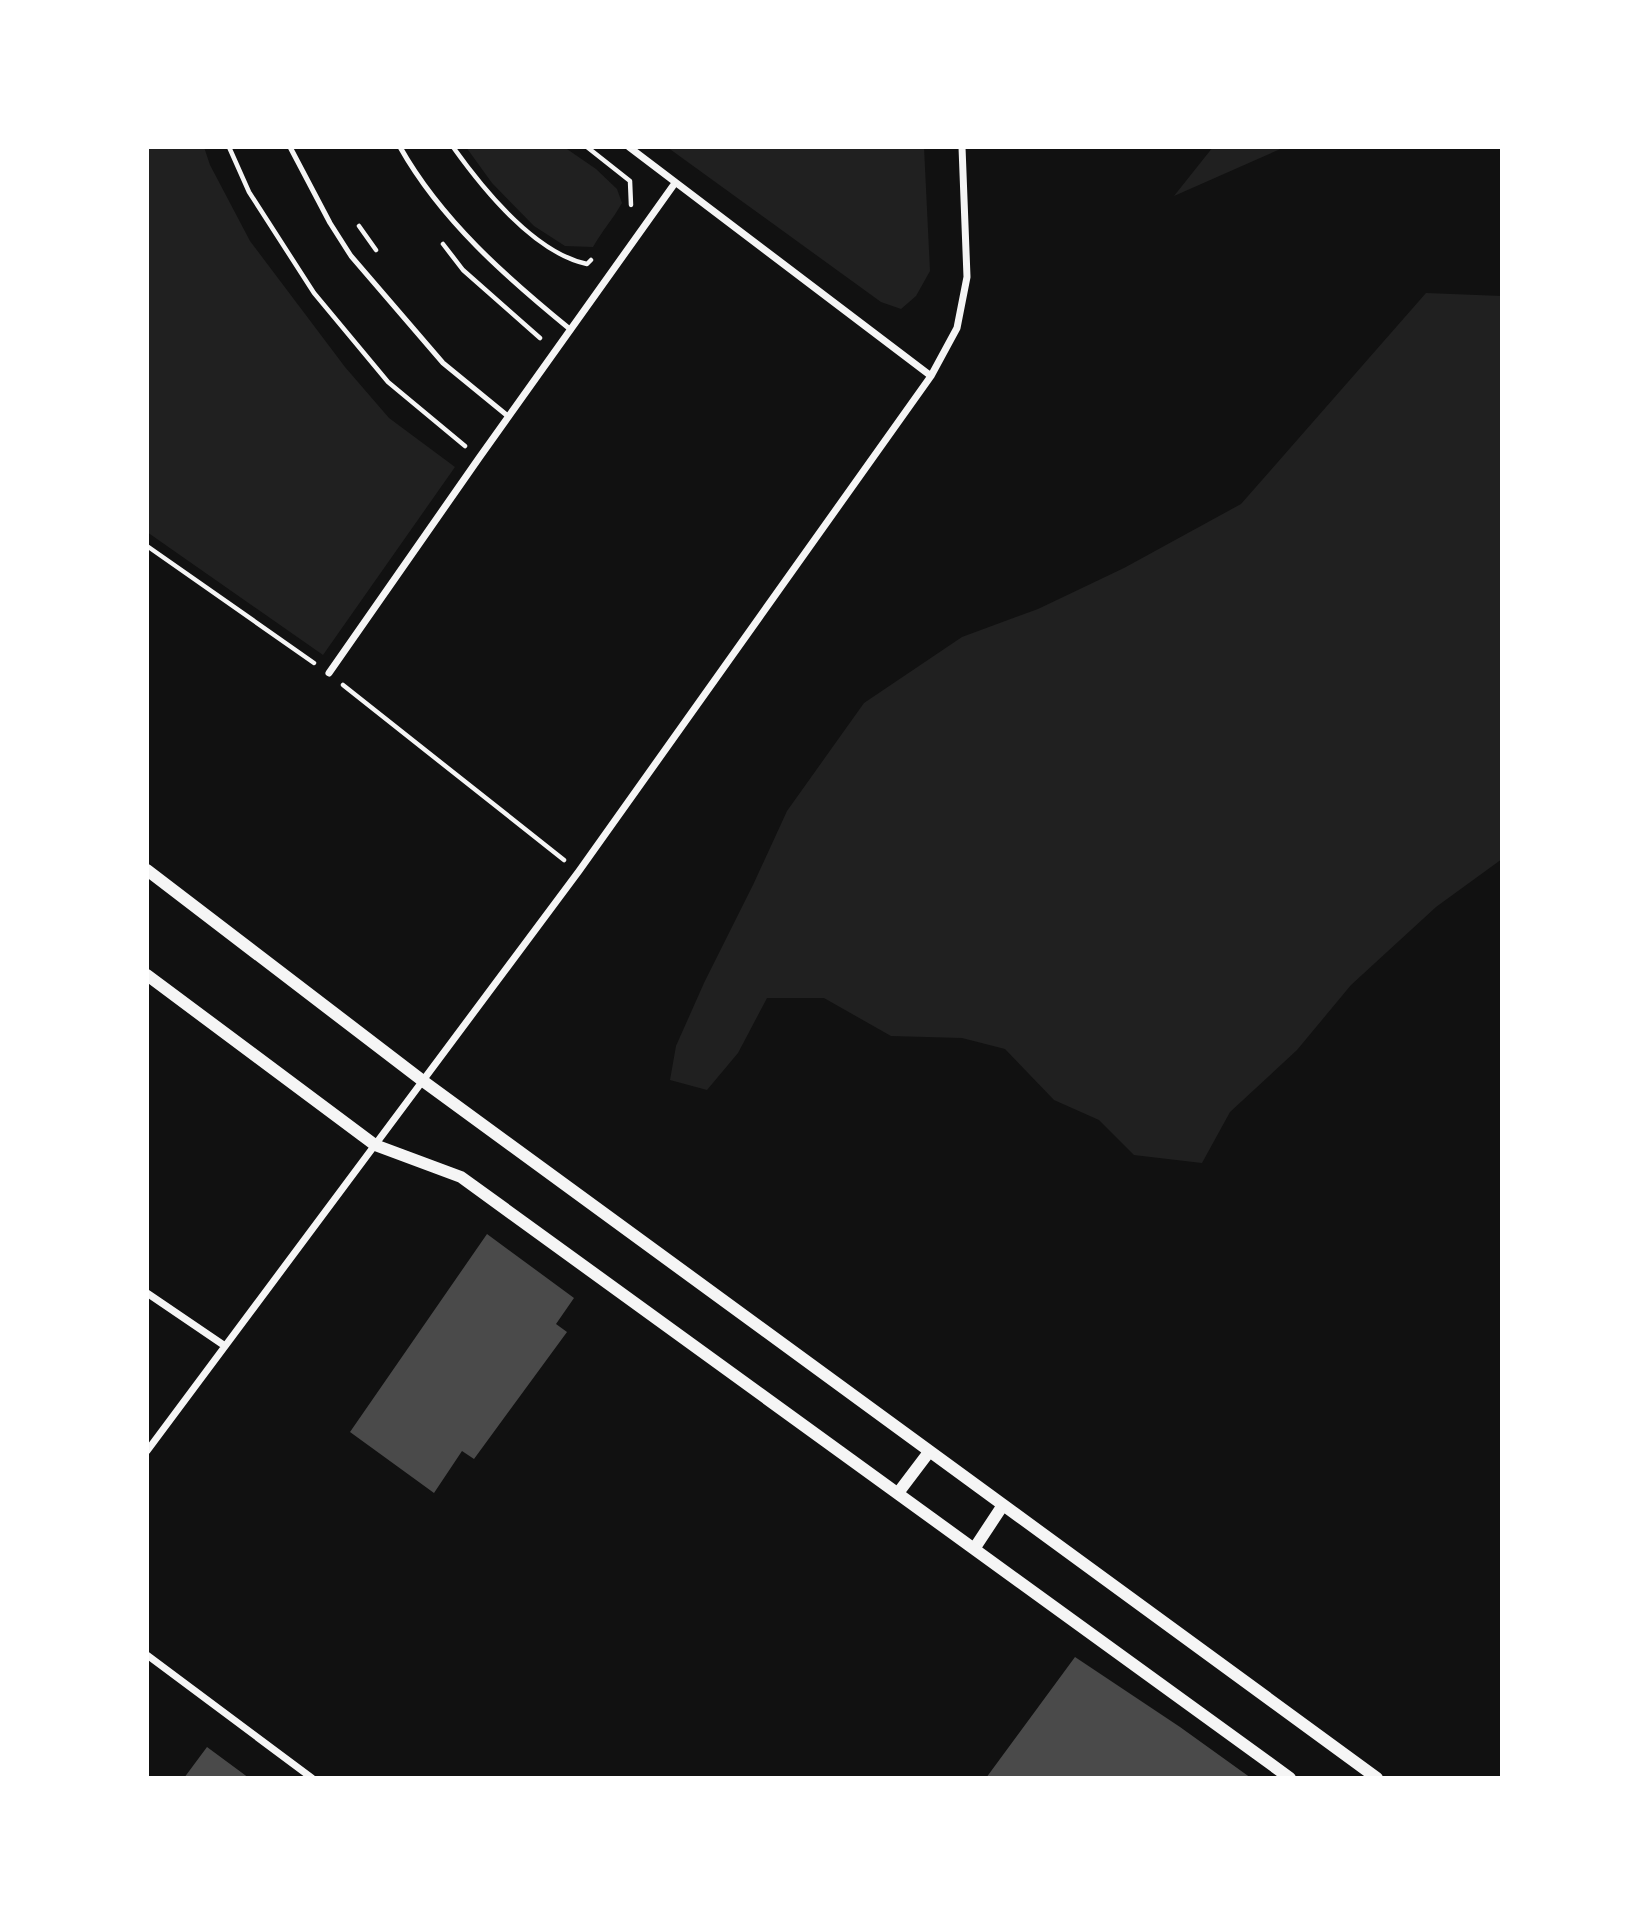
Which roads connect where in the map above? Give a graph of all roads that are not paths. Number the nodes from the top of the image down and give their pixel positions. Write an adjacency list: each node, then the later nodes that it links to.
1 (290, 147): 8 (lane)
2 (400, 147): 6 (lane)
3 (629, 147): 5 (street)
4 (962, 147): 7 (street)
5 (675, 183): 6 (street); 7 (street)
6 (570, 330): 8 (street)
7 (931, 376): 12 (street)
8 (509, 417): 9 (street)
9 (329, 673)
10 (147, 870): 12 (street)
11 (147, 975): 13 (street)
12 (423, 1081): 13 (street); 17 (street)
13 (374, 1145): 15 (street); 18 (street)
14 (147, 1293): 15 (street)
15 (225, 1346): 16 (street)
16 (147, 1451)
17 (929, 1452): 18 (street); 19 (street)
18 (898, 1493): 20 (street)
19 (1003, 1505): 20 (street); 24 (street)
20 (974, 1549): 23 (street)
21 (147, 1654): 22 (street)
22 (312, 1778)
23 (1290, 1778)
24 (1377, 1778)

